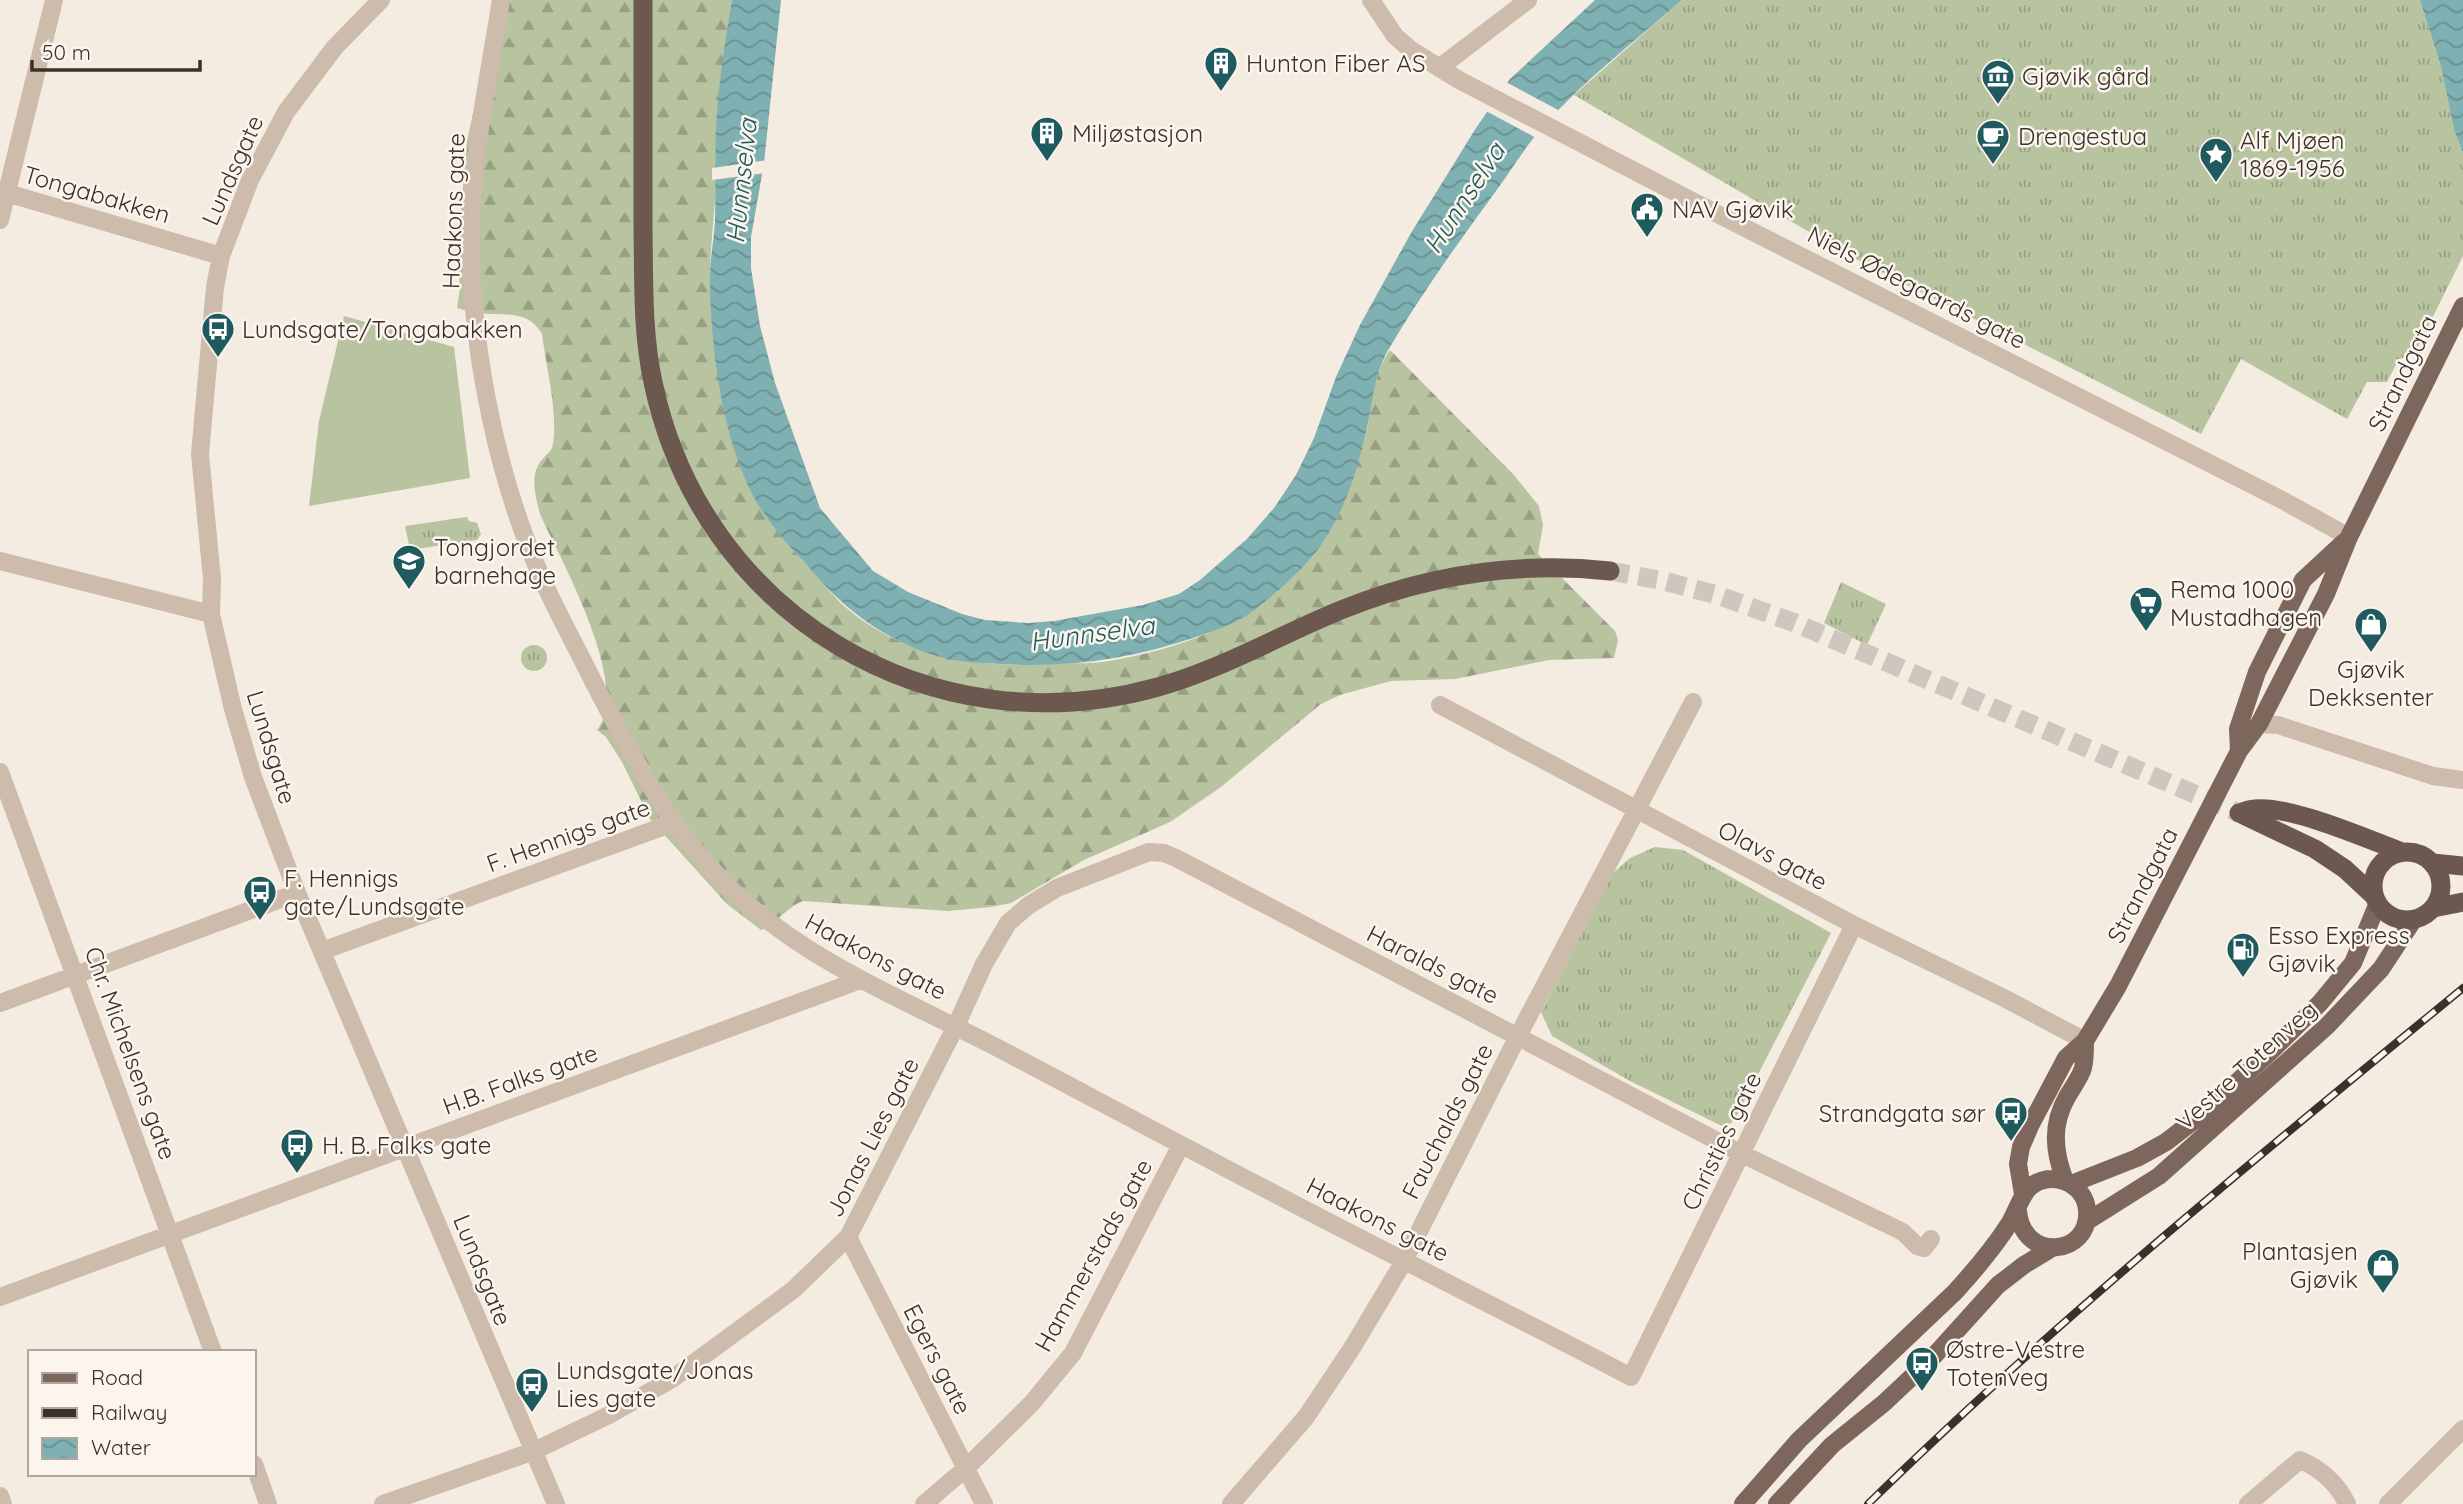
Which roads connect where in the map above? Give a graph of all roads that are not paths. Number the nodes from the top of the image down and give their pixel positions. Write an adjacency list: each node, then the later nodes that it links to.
1 (54, 0): 8 (street)
2 (381, 0): 10 (street, Lundsgate)
3 (502, 0): 23 (street, Haakons gate)
4 (643, 0): 14 (highway)
5 (1371, 0): 7 (street, Niels Ødegaards gate)
6 (1528, 0): 7 (street)
7 (1440, 68): 12 (street, Niels Ødegaards gate)
8 (4, 192): 9 (street); 10 (street, Tongabakken)
9 (0, 220)
10 (221, 256): 15 (street, Lundsgate)
11 (2463, 306): 12 (main road, Strandgata)
12 (2349, 537): 18 (main road, Strandgata); 19 (main road, Strandgata)
13 (0, 561): 15 (street)
14 (1610, 571)
15 (211, 614): 27 (street, Lundsgate)
16 (1693, 702): 22 (street, Fauchalds gate)
17 (1440, 705): 22 (street, Olavs gate)
18 (2259, 724): 19 (main road, Strandgata); 21 (street)
19 (2239, 751): 39 (main road, Strandgata)
20 (0, 772): 34 (street, Chr. Michelsens gate)
21 (2463, 780)
22 (1636, 811): 32 (street, Olavs gate); 38 (street, Fauchalds gate)
23 (673, 823): 33 (street, F. Hennigs gate); 35 (street, Haakons gate)
24 (2402, 852): 25 (highway); 28 (highway); 28 (highway)
25 (2433, 863): 26 (highway); 30 (highway)
26 (2463, 866)
27 (297, 893): 33 (street, Lundsgate); 34 (street)
28 (2376, 900): 31 (highway); 43 (main road, Vestre Totenveg)
29 (2463, 902): 30 (highway)
30 (2433, 908): 31 (highway)
31 (2414, 919): 45 (main road, Vestre Totenveg)
32 (1854, 925): 39 (street, Olavs gate); 42 (street, Christies gate)
33 (322, 951): 41 (street, Lundsgate)
34 (76, 975): 36 (street); 46 (street, Chr. Michelsens gate)
35 (860, 981): 37 (street, Haakons gate); 41 (street, H.B. Falks gate)
36 (0, 1003)
37 (957, 1026): 38 (street, Haralds gate); 40 (street, Haakons gate); 47 (street, Jonas Lies gate)
38 (1518, 1036): 42 (street, Haralds gate); 50 (street, Fauchalds gate)
39 (2085, 1041): 43 (main road, Strandgata); 44 (main road, Strandgata)
40 (1181, 1145): 50 (street, Haakons gate); 56 (street, Hammerstads gate)
41 (406, 1147): 46 (street, H.B. Falks gate); 55 (street, Lundsgate)
42 (1742, 1154): 48 (street, Haralds gate); 53 (street, Christies gate)
43 (2068, 1183): 44 (main road); 45 (main road)
44 (2021, 1202): 49 (main road); 59 (main road)
45 (2086, 1222): 49 (main road)
46 (172, 1234): 51 (street, H.B. Falks gate); 52 (street, Chr. Michelsens gate)
47 (848, 1237): 55 (street, Jonas Lies gate); 56 (street, Egers gate)
48 (1931, 1239)
49 (2052, 1248): 67 (main road)
50 (1404, 1261): 53 (street, Haakons gate); 66 (street, Fauchalds gate)
51 (0, 1297)
52 (213, 1350)
53 (1632, 1377)
54 (2463, 1429): 70 (street)
55 (534, 1451): 62 (street, Jonas Lies gate); 63 (street, Lundsgate)
56 (965, 1469): 64 (street, Hammerstads gate); 65 (street, Egers gate)
57 (256, 1470): 61 (street)
58 (0, 1496): 60 (street)
59 (1745, 1503)
60 (3, 1504)
61 (268, 1504)
62 (383, 1504)
63 (556, 1504)
64 (924, 1504)
65 (984, 1504)
66 (1231, 1504)
67 (1777, 1504)
68 (2248, 1504): 69 (street)
69 (2347, 1504)
70 (2388, 1504)

